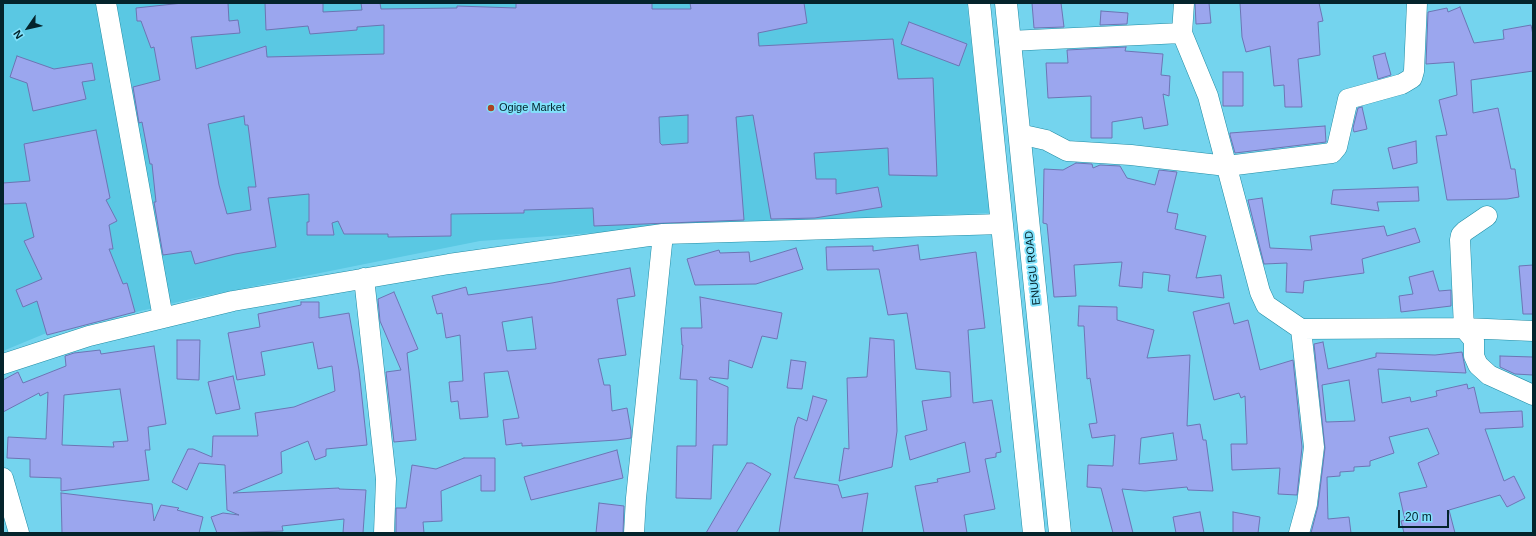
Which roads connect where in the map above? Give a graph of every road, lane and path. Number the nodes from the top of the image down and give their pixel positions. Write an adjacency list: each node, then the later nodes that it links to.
1 (106, 3): 14 (street)
2 (979, 3): 11 (main road)
3 (1006, 3): 7 (main road, ENUGU ROAD)
4 (1184, 3): 6 (street)
5 (1417, 3): 9 (street)
6 (1182, 33): 7 (street); 9 (street)
7 (1010, 41): 8 (main road, ENUGU ROAD)
8 (1019, 134): 9 (street); 25 (main road, ENUGU ROAD)
9 (1227, 166): 16 (street)
10 (1487, 216): 15 (street)
11 (1002, 224): 12 (street); 24 (main road)
12 (663, 234): 13 (street); 23 (street)
13 (364, 278): 14 (street); 22 (street)
14 (163, 318): 18 (street)
15 (1464, 328): 16 (street); 17 (street); 19 (street)
16 (1301, 329): 26 (street)
17 (1533, 331)
18 (3, 364)
19 (1533, 395)
20 (3, 478): 21 (street)
21 (19, 533)
22 (384, 533)
23 (634, 533)
24 (1034, 533)
25 (1060, 533)
26 (1299, 533)

